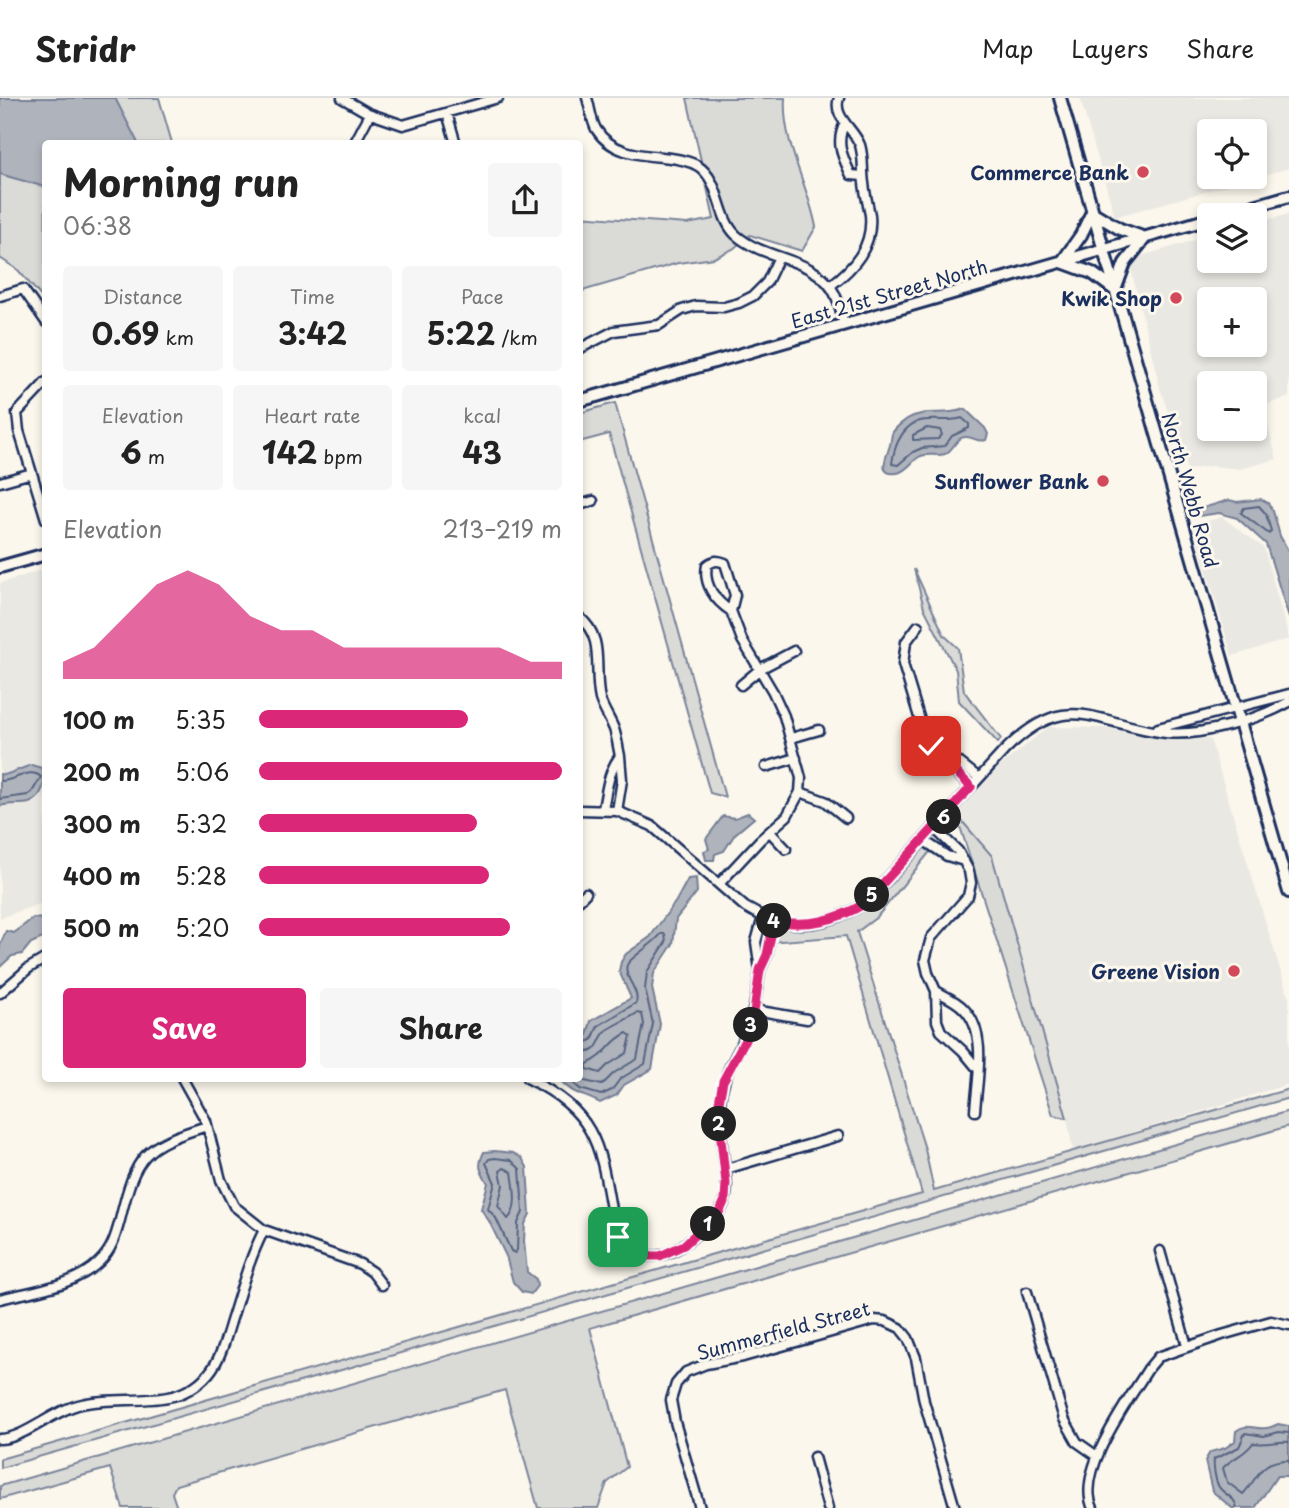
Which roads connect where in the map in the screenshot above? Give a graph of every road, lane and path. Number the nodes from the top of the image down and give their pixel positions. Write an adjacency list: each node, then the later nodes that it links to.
1 (342, 98): 7 (street)
2 (498, 98): 6 (street)
3 (587, 98): 18 (street)
4 (839, 98): 8 (street)
5 (1060, 98): 14 (main road, North Webb Road)
6 (447, 113): 7 (street); 10 (street)
7 (370, 114): 9 (street)
8 (845, 123): 11 (street); 11 (street)
9 (356, 140)
10 (455, 140)
11 (863, 176): 20 (street)
12 (1289, 196): 13 (main road)
13 (1265, 203)
14 (1092, 212): 16 (main road); 17 (main road, North Webb Road); 19 (main road)
15 (1197, 223): 16 (main road, East 21st Street North)
16 (1145, 238): 17 (main road, East 21st Street North); 21 (main road)
17 (1103, 250): 19 (main road, East 21st Street North); 21 (main road, North Webb Road)
18 (779, 257): 20 (street); 25 (street)
19 (1062, 262): 21 (main road); 24 (main road, East 21st Street North)
20 (830, 286): 24 (street)
21 (1115, 290): 43 (main road, North Webb Road)
22 (0, 296): 23 (street)
23 (42, 316)
24 (844, 325): 27 (main road, East 21st Street North)
25 (583, 347)
26 (42, 386): 28 (street)
27 (583, 400)
28 (32, 473): 29 (street); 32 (street)
29 (0, 482)
30 (593, 501): 31 (street)
31 (583, 504)
32 (42, 506)
33 (42, 555): 34 (main road)
34 (0, 567)
35 (731, 611): 35 (street); 39 (street)
36 (583, 621): 49 (street)
37 (918, 626): 48 (street)
38 (794, 651): 39 (street)
39 (760, 669): 40 (street); 47 (street)
40 (741, 685)
41 (1289, 694): 43 (street)
42 (1289, 702): 44 (street)
43 (1236, 709): 44 (main road, North Webb Road); 45 (street)
44 (1239, 722): 45 (street); 65 (main road, North Webb Road)
45 (1151, 729): 52 (street)
46 (819, 730): 47 (street)
47 (791, 738): 50 (street)
48 (937, 754): 52 (street); 53 (street)
49 (620, 756): 55 (street); 57 (street)
50 (796, 758): 51 (street); 54 (street)
51 (766, 767)
52 (979, 778): 53 (street)
53 (971, 787): 59 (street)
54 (800, 792): 58 (street); 60 (street)
55 (603, 809): 56 (street); 57 (street)
56 (583, 810)
57 (617, 811): 64 (street)
58 (846, 818)
59 (934, 828): 61 (street); 63 (street)
60 (771, 832): 62 (street); 64 (street)
61 (923, 839): 63 (street); 67 (street)
62 (786, 849)
63 (964, 861): 70 (street)
64 (719, 884): 66 (street)
65 (1289, 892)
66 (762, 917): 67 (street); 69 (street)
67 (774, 921): 69 (street)
68 (42, 960): 71 (street)
69 (760, 970): 72 (street)
70 (936, 991): 74 (street); 74 (street)
71 (0, 993)
72 (754, 1010): 73 (street); 80 (street)
73 (807, 1019)
74 (977, 1068): 77 (street)
75 (184, 1082): 78 (street)
76 (534, 1082): 80 (street)
77 (975, 1111)
78 (207, 1126): 81 (street); 85 (street)
79 (838, 1136): 80 (street)
80 (726, 1169)
81 (264, 1230): 83 (street); 88 (street)
82 (1160, 1251): 87 (street)
83 (382, 1285)
84 (1027, 1292): 89 (street)
85 (0, 1299)
86 (1289, 1325): 87 (street)
87 (1187, 1346): 89 (street)
88 (0, 1439)
89 (1097, 1456): 94 (street)
90 (814, 1457): 92 (street)
91 (700, 1508): 93 (street, Summerfield Street)
92 (828, 1508)
93 (955, 1508)
94 (1093, 1508)

